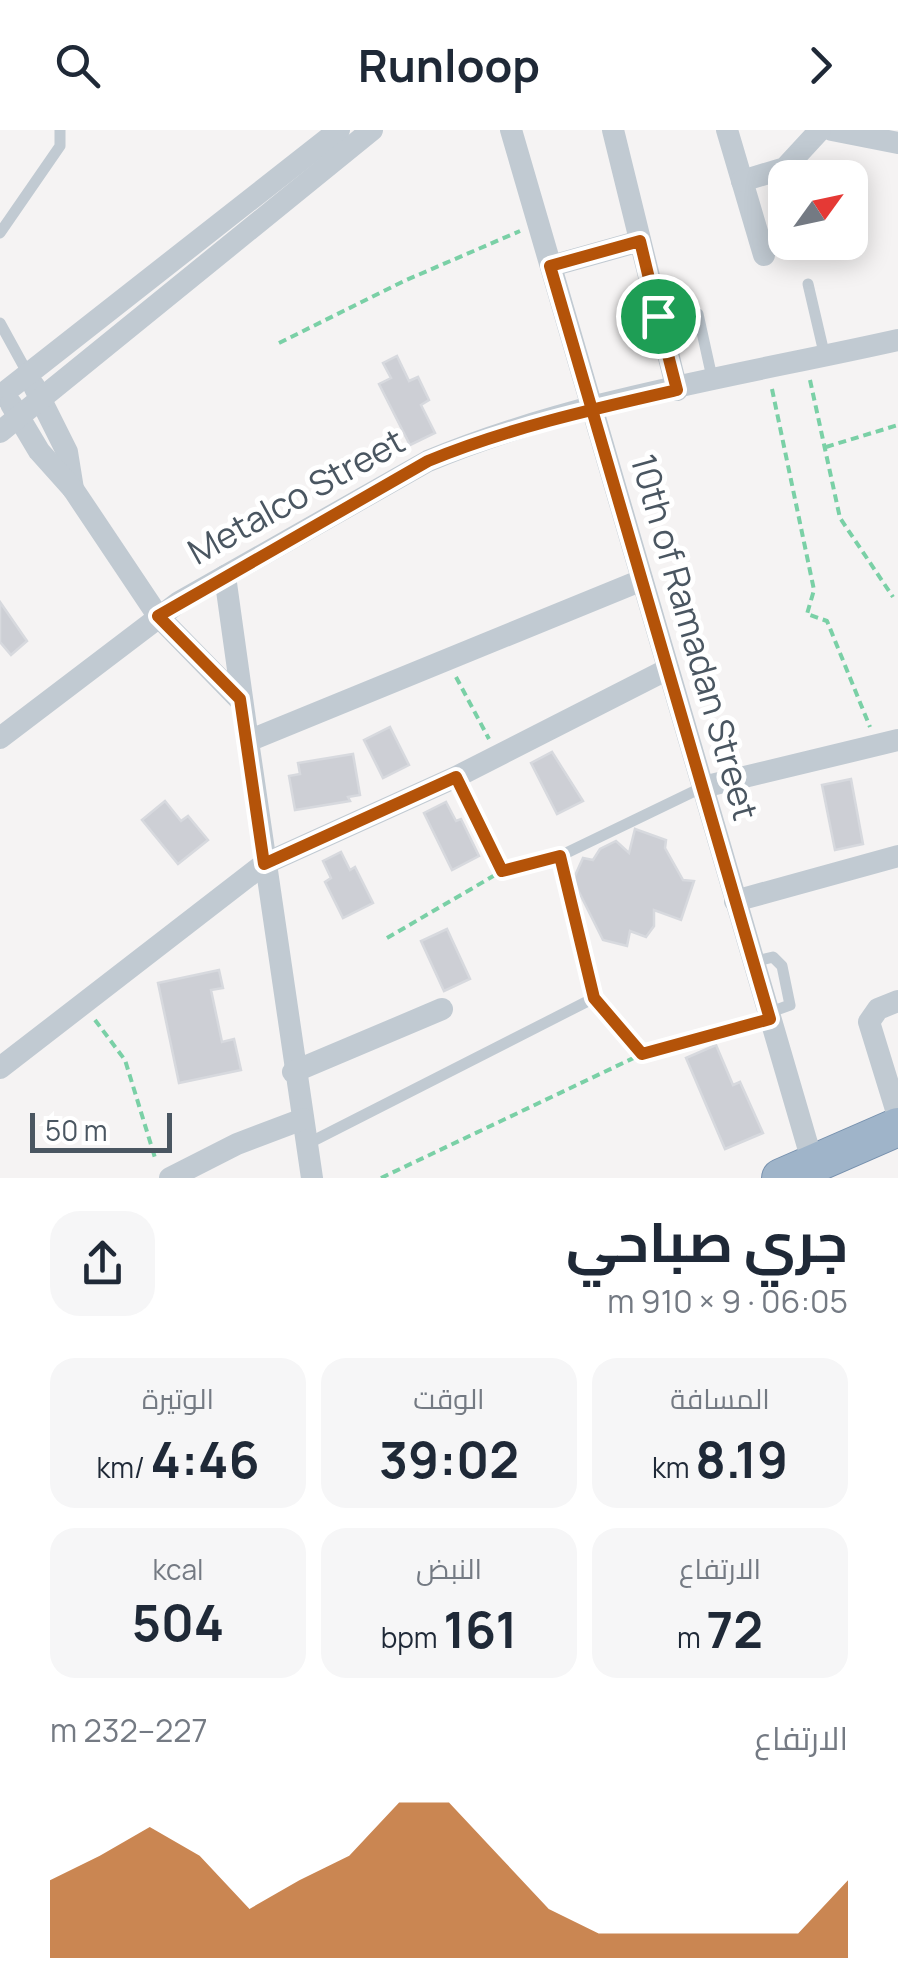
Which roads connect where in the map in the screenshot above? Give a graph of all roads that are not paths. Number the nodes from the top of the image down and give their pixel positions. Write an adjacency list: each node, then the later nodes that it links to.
1 (60, 130): 11 (lane)
2 (339, 130): 20 (street)
3 (372, 130): 24 (street)
4 (511, 130): 14 (street, 10th of Ramadan Street)
5 (613, 130): 12 (street)
6 (727, 130): 10 (street)
7 (820, 130): 10 (street)
8 (832, 130): 9 (street)
9 (898, 143)
10 (742, 181): 13 (street)
11 (0, 234)
12 (640, 241): 14 (street); 22 (street)
13 (764, 255)
14 (550, 266): 25 (street, 10th of Ramadan Street)
15 (808, 284): 19 (lane)
16 (698, 314): 21 (lane)
17 (0, 323): 20 (lane)
18 (898, 340): 19 (street, Metalco Street)
19 (815, 359): 21 (street, Metalco Street)
20 (28, 374): 23 (street); 24 (street)
21 (713, 382): 22 (street, Metalco Street)
22 (677, 390): 25 (street, Metalco Street)
23 (2, 394): 26 (street)
24 (41, 398): 26 (street); 28 (street)
25 (592, 409): 29 (street, Metalco Street); 30 (street, 10th of Ramadan Street)
26 (19, 417): 27 (street); 28 (street)
27 (0, 432)
28 (72, 489): 31 (street)
29 (225, 576): 31 (street, Metalco Street); 33 (street)
30 (642, 580): 32 (street, 10th of Ramadan Street); 35 (street)
31 (158, 616): 33 (street); 34 (street, Metalco Street)
32 (668, 669): 37 (street, 10th of Ramadan Street); 40 (street)
33 (240, 699): 35 (street)
34 (0, 738)
35 (248, 742): 40 (street)
36 (888, 743): 37 (street)
37 (702, 787): 38 (lane); 41 (street, 10th of Ramadan Street)
38 (560, 856)
39 (898, 856): 41 (street)
40 (264, 864): 45 (street); 46 (street)
41 (735, 901): 52 (street, 10th of Ramadan Street)
42 (594, 998): 50 (lane)
43 (898, 1002): 47 (street)
44 (442, 1008): 46 (street)
45 (0, 1068)
46 (293, 1072): 48 (street)
47 (898, 1116)
48 (303, 1119): 50 (street); 51 (street)
49 (898, 1127): 52 (highway)
50 (307, 1144): 53 (street)
51 (163, 1170)
52 (797, 1171)
53 (312, 1178)

